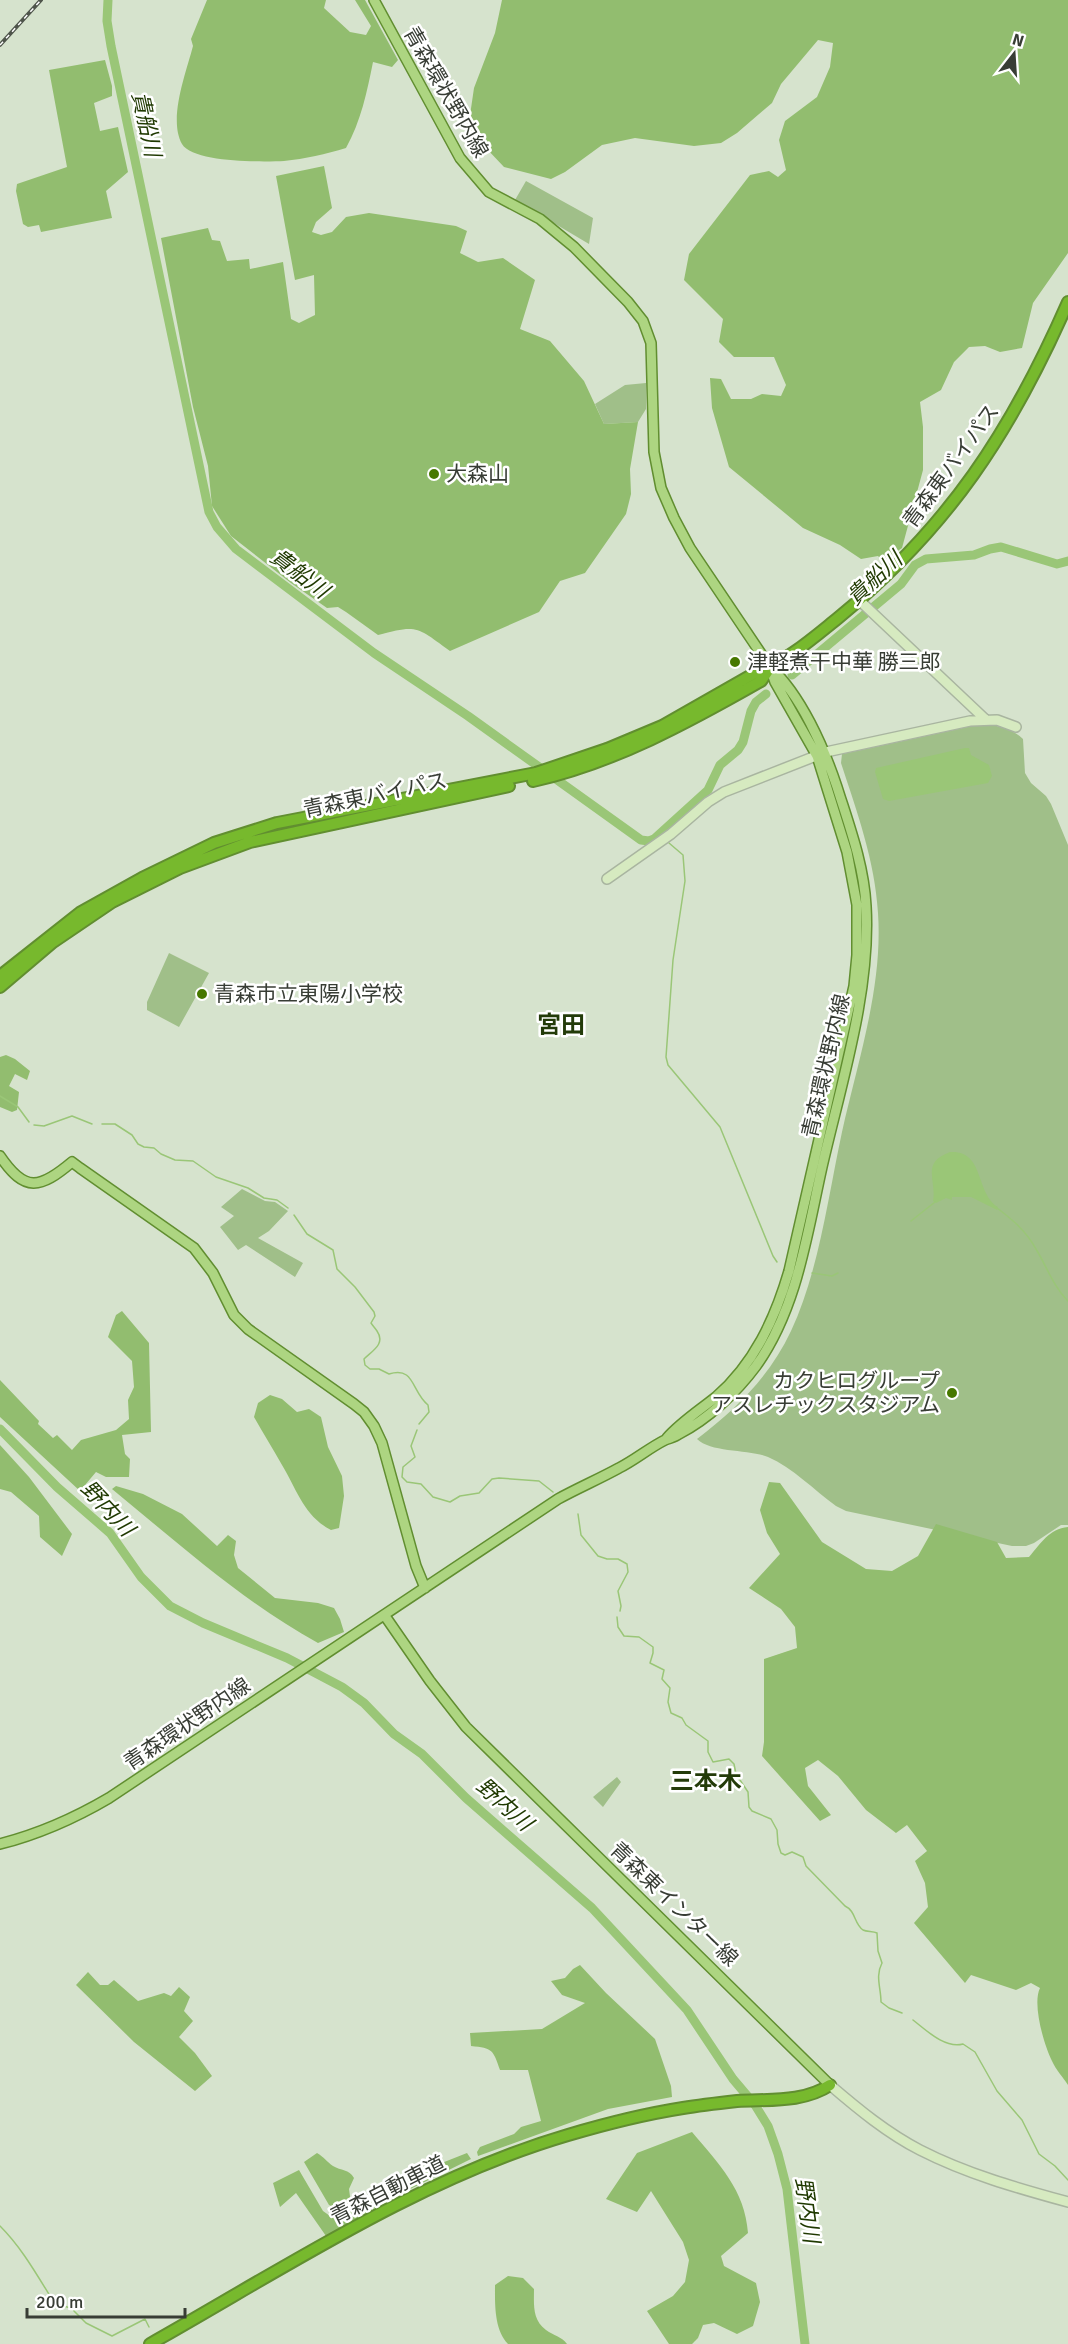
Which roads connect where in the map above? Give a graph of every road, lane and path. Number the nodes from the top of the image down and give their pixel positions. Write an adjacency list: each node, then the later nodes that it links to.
1 (374, 0): 4 (main road, 青森環状野内線)
2 (1068, 302): 3 (highway, 青森東バイパス)
3 (866, 607): 4 (highway, 青森東バイパス); 5 (street)
4 (770, 668): 7 (main road, 青森環状野内線); 8 (highway, 青森東バイパス)
5 (985, 719): 6 (street); 7 (street)
6 (1016, 727)
7 (821, 754): 9 (street); 13 (main road, 青森環状野内線)
8 (540, 776): 10 (highway, 青森東バイパス); 11 (highway, 青森東バイパス)
9 (607, 879)
10 (0, 976)
11 (0, 987)
12 (0, 1156): 13 (main road)
13 (425, 1588): 14 (main road, 青森環状野内線)
14 (385, 1616): 15 (main road, 青森環状野内線); 16 (main road, 青森東インター線)
15 (0, 1844)
16 (830, 2085): 17 (street); 18 (highway, 青森自動車道)
17 (1068, 2202)
18 (150, 2344)

